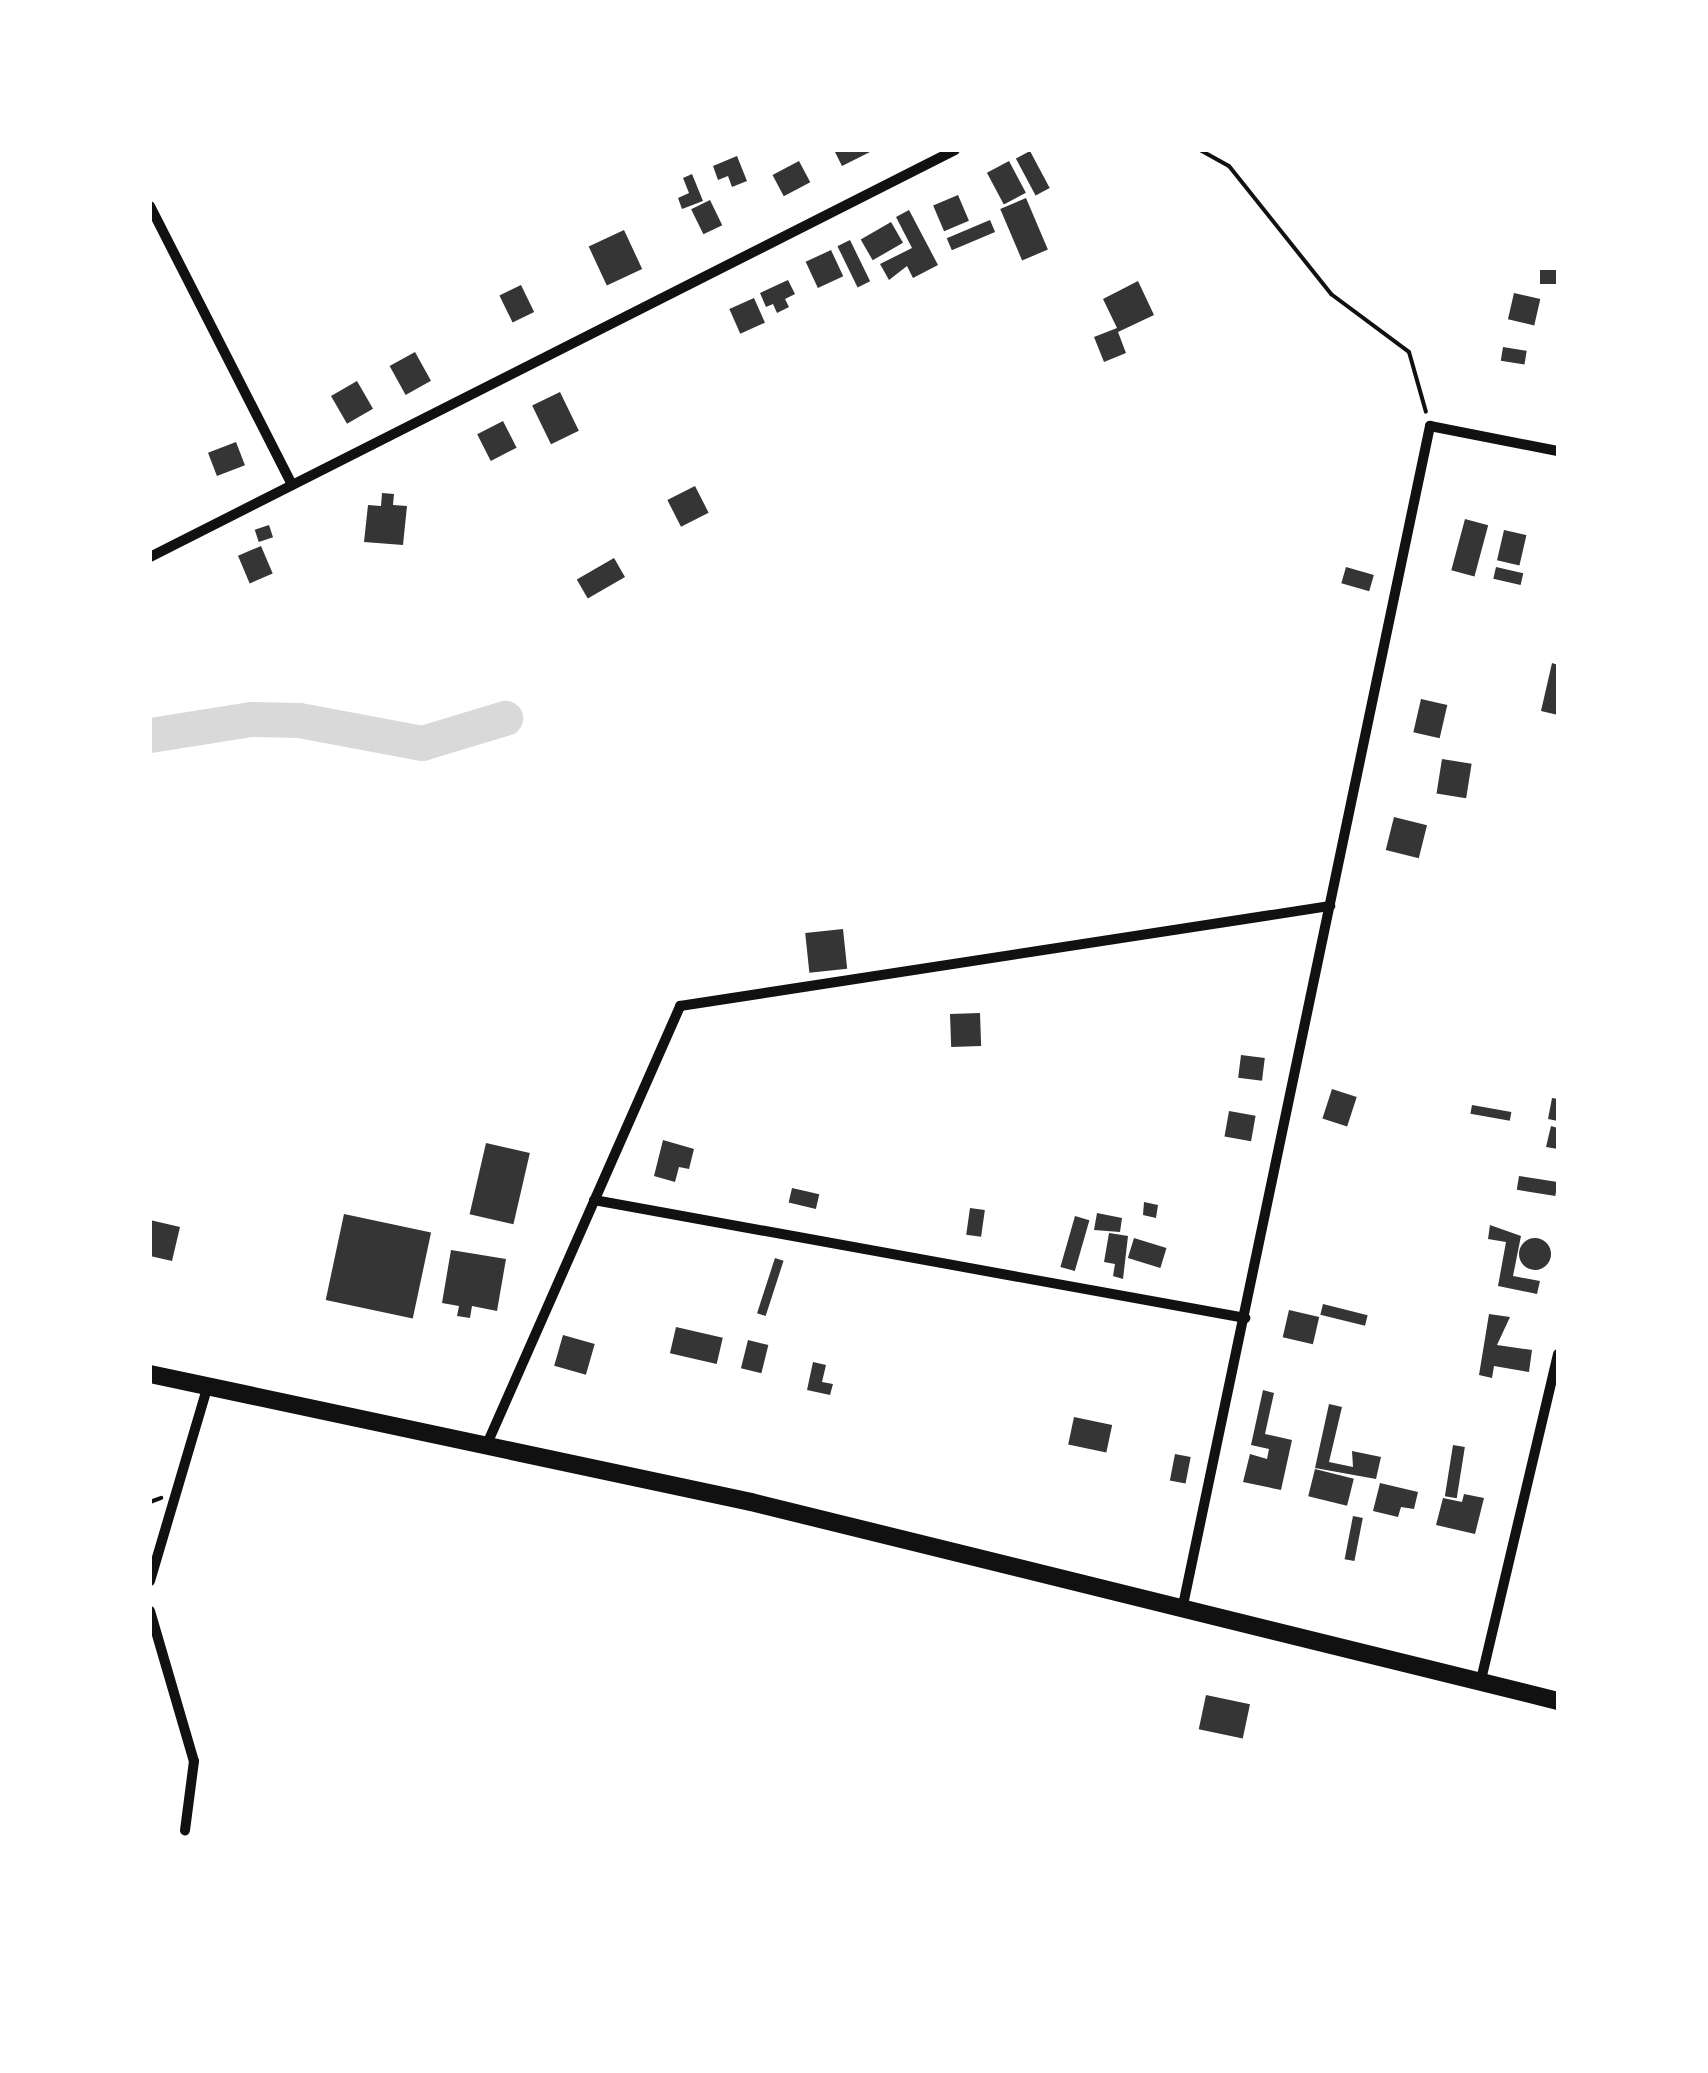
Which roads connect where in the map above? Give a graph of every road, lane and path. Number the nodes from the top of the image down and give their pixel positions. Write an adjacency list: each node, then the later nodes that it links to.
1 (955, 150): 6 (street)
2 (1200, 150): 4 (path)
3 (150, 206): 6 (street)
4 (1430, 426): 5 (street); 8 (street)
5 (1558, 452)
6 (292, 485): 7 (street)
7 (150, 557)
8 (1330, 906): 9 (street); 10 (street)
9 (594, 1200): 10 (street); 14 (street)
10 (1244, 1318): 17 (street)
11 (1558, 1354): 18 (street)
12 (150, 1374): 13 (highway)
13 (209, 1383): 14 (highway); 15 (street)
14 (487, 1444): 17 (highway)
15 (150, 1581)
16 (150, 1610): 20 (street)
17 (1182, 1610): 18 (highway)
18 (1480, 1684): 19 (highway)
19 (1558, 1701)
20 (186, 1830)

